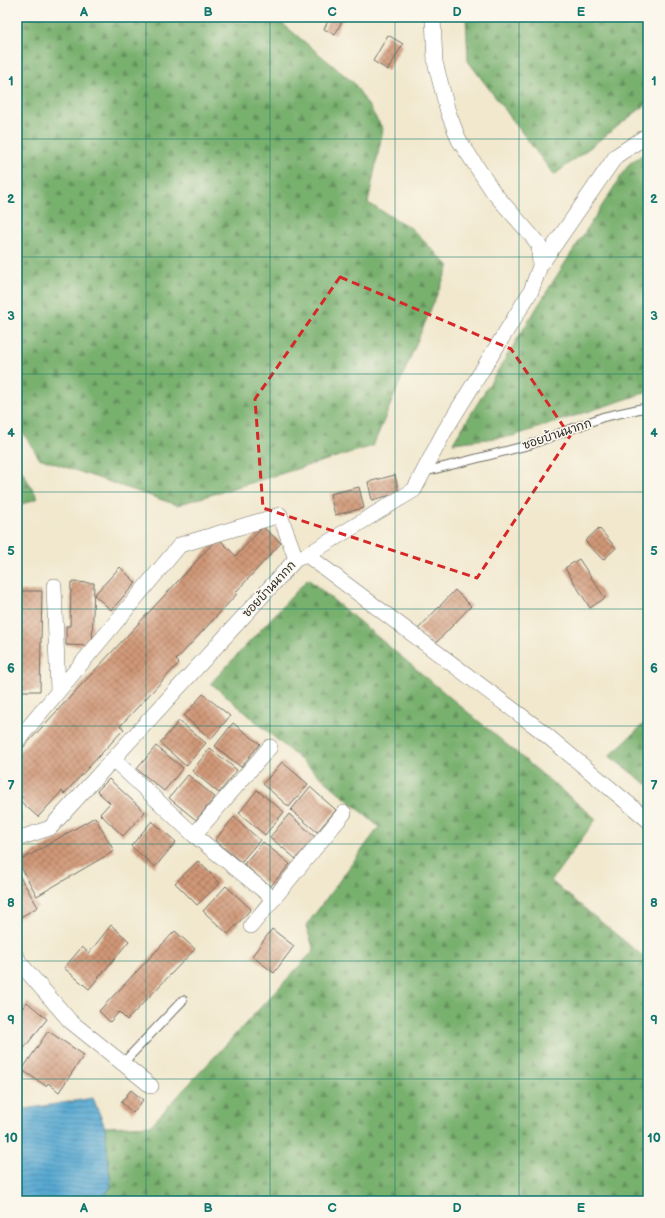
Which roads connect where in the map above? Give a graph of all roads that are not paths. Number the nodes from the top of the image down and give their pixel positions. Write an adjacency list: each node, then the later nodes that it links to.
1 (433, 17): 3 (street)
2 (648, 135): 3 (street)
3 (540, 266): 5 (street)
4 (648, 407): 5 (lane, ซอยบ้านนากก)
5 (424, 472): 6 (street, ซอยบ้านนากก)
6 (302, 557): 8 (street); 11 (street, ซอยบ้านนากก); 13 (street)
7 (54, 586): 8 (street)
8 (58, 691): 9 (street)
9 (17, 741)
10 (270, 747): 14 (street)
11 (113, 760): 14 (street); 15 (street, ซอยบ้านนากก)
12 (344, 813): 16 (street)
13 (648, 820)
14 (194, 835): 16 (street)
15 (17, 839)
16 (274, 899): 17 (street)
17 (251, 926)
18 (17, 957): 20 (street)
19 (183, 1000): 20 (lane)
20 (123, 1063): 21 (street)
21 (151, 1086)

